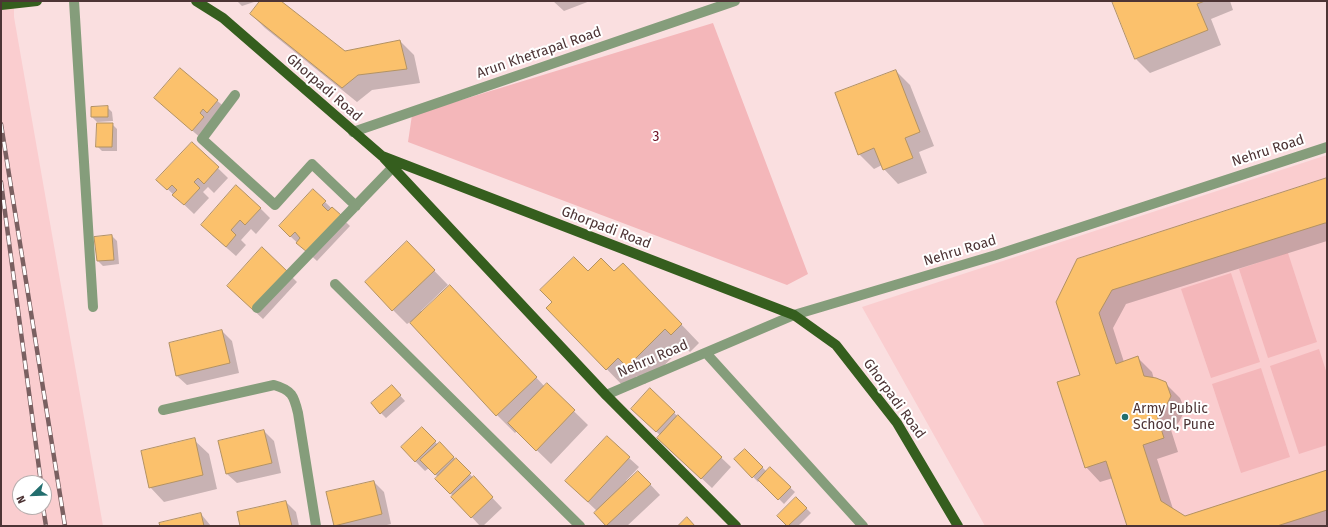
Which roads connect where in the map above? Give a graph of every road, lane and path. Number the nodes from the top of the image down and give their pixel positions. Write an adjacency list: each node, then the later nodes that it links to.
1 (37, 1): 5 (main road)
2 (74, 1): 13 (street)
3 (196, 1): 7 (main road, Ghorpadi Road)
4 (735, 1): 7 (street, Arun Khetrapal Road)
5 (1, 5)
6 (235, 95): 11 (street)
7 (353, 132): 9 (main road, Ghorpadi Road)
8 (1327, 147): 15 (street, Nehru Road)
9 (382, 156): 10 (main road); 15 (main road, Ghorpadi Road)
10 (393, 167): 11 (street); 17 (main road)
11 (356, 206): 14 (street)
12 (335, 284): 20 (street)
13 (93, 307)
14 (257, 308)
15 (794, 315): 16 (street, Nehru Road); 23 (main road, Ghorpadi Road)
16 (706, 353): 17 (street, Nehru Road); 22 (street)
17 (606, 395): 21 (main road)
18 (163, 410): 19 (street)
19 (316, 526)
20 (580, 526)
21 (736, 526)
22 (863, 526)
23 (958, 526)

